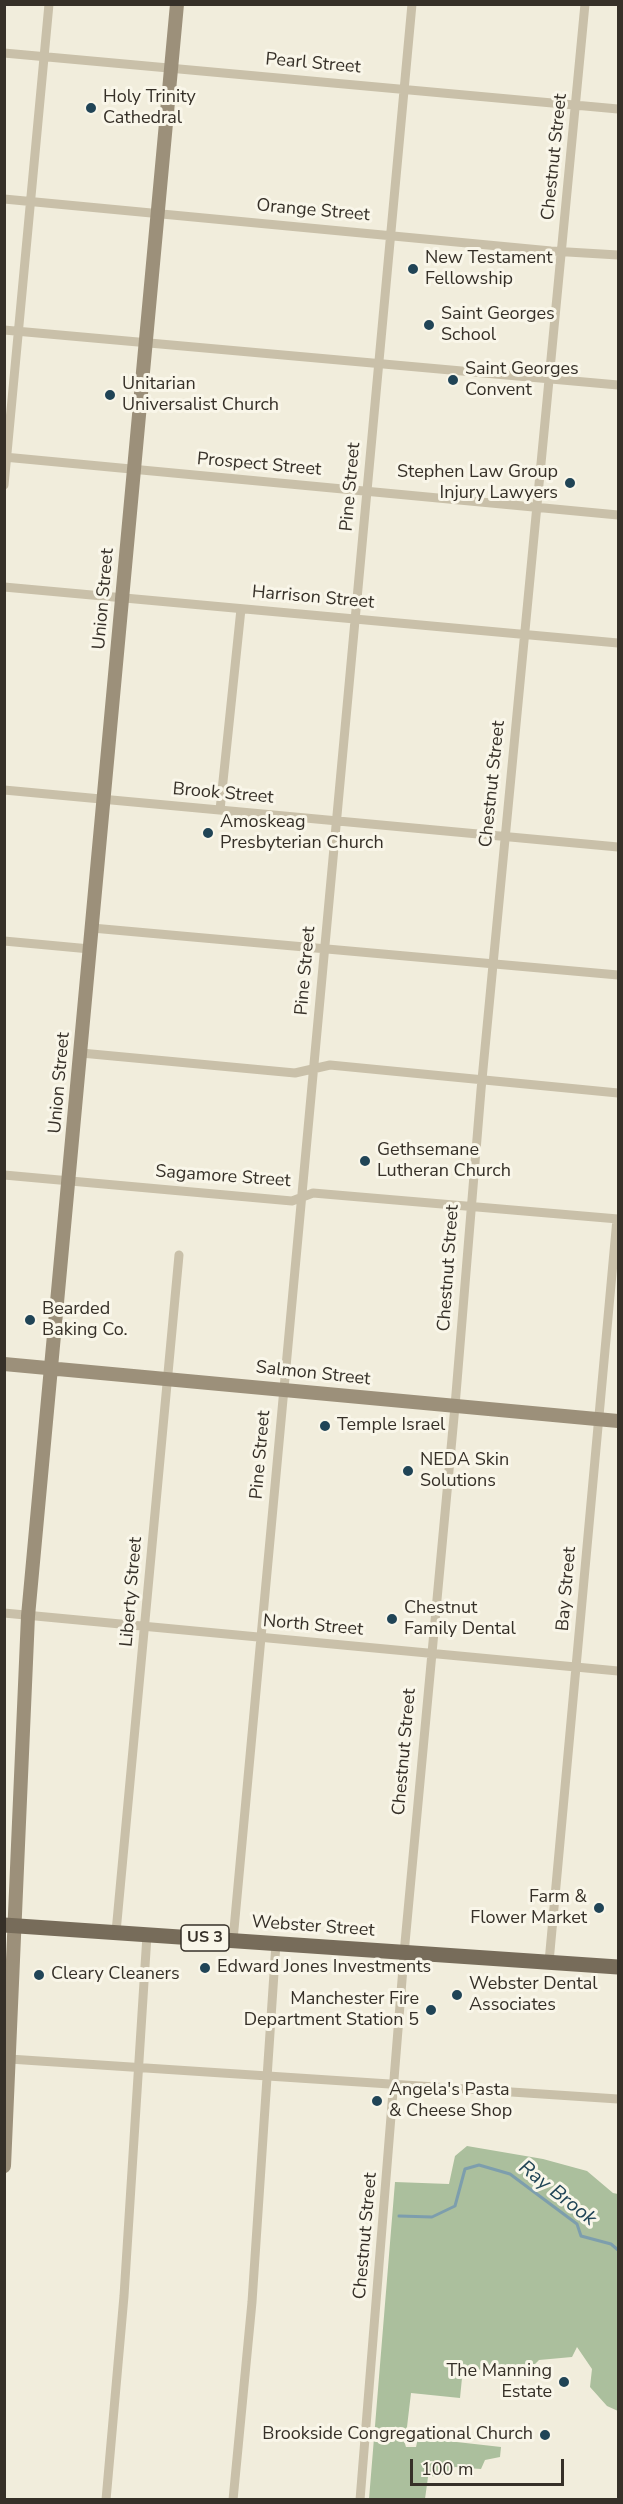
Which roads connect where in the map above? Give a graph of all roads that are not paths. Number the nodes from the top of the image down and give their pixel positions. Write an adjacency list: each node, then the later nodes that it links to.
1 (49, 4): 6 (street)
2 (177, 4): 7 (street, Union Street)
3 (412, 4): 8 (street, Pine Street)
4 (585, 4): 9 (street, Chestnut Street)
5 (4, 53): 6 (street, Pearl Street)
6 (44, 56): 7 (street, Pearl Street); 12 (street)
7 (171, 68): 8 (street, Pearl Street); 13 (street, Union Street)
8 (405, 88): 9 (street, Pearl Street); 14 (street, Pine Street)
9 (577, 106): 10 (street, Pearl Street); 15 (street, Chestnut Street)
10 (618, 110)
11 (4, 199): 12 (street, Orange Street)
12 (31, 202): 13 (street, Orange Street); 18 (street)
13 (157, 214): 14 (street, Orange Street); 19 (street, Union Street)
14 (392, 235): 15 (street, Orange Street); 20 (street, Pine Street)
15 (562, 252): 16 (street, Orange Street); 21 (street, Chestnut Street)
16 (618, 255)
17 (4, 330): 18 (street)
18 (19, 331): 19 (street); 23 (street)
19 (145, 342): 20 (street); 24 (street, Union Street)
20 (379, 363): 21 (street); 26 (street, Pine Street)
21 (550, 379): 22 (street); 27 (street, Chestnut Street)
22 (618, 386)
23 (6, 458): 24 (street, Prospect Street); 25 (street)
24 (133, 470): 26 (street, Prospect Street); 30 (street, Union Street)
25 (4, 485)
26 (367, 492): 27 (street, Prospect Street); 32 (street, Pine Street)
27 (537, 507): 28 (street, Prospect Street); 33 (street, Chestnut Street)
28 (618, 515)
29 (4, 587): 30 (street, Harrison Street)
30 (122, 598): 31 (street, Harrison Street); 36 (street, Union Street)
31 (240, 609): 32 (street, Harrison Street); 37 (street)
32 (356, 618): 33 (street, Harrison Street); 38 (street, Pine Street)
33 (524, 635): 34 (street, Harrison Street); 39 (street, Chestnut Street)
34 (618, 643)
35 (4, 790): 36 (street, Brook Street)
36 (103, 799): 37 (street, Brook Street); 41 (street, Union Street)
37 (220, 810): 38 (street, Brook Street)
38 (336, 821): 39 (street, Brook Street); 44 (street, Pine Street)
39 (505, 837): 40 (street, Brook Street); 45 (street, Chestnut Street)
40 (618, 847)
41 (92, 928): 43 (street, Union Street); 44 (street)
42 (4, 941): 43 (street)
43 (90, 949): 47 (street, Union Street)
44 (324, 949): 45 (street); 48 (street, Pine Street)
45 (493, 964): 46 (street); 49 (street, Chestnut Street)
46 (618, 975)
47 (81, 1053): 48 (street); 52 (street, Union Street)
48 (313, 1068): 49 (street); 53 (street, Pine Street)
49 (482, 1080): 50 (street); 54 (street, Chestnut Street)
50 (618, 1093)
51 (4, 1175): 52 (street, Sagamore Street)
52 (68, 1181): 53 (street, Sagamore Street); 58 (street, Union Street)
53 (302, 1196): 54 (street, Sagamore Street); 60 (street, Pine Street)
54 (471, 1205): 55 (street, Sagamore Street); 61 (street, Chestnut Street)
55 (618, 1219): 62 (street, Bay Street)
56 (179, 1255): 59 (street, Liberty Street)
57 (4, 1364): 58 (street, Salmon Street)
58 (51, 1367): 59 (street, Salmon Street); 65 (street, Union Street)
59 (167, 1378): 60 (street, Salmon Street); 66 (street, Liberty Street)
60 (284, 1389): 61 (street, Salmon Street); 67 (street, Pine Street)
61 (455, 1406): 62 (street, Salmon Street); 68 (street, Chestnut Street)
62 (598, 1420): 63 (street, Salmon Street); 69 (street, Bay Street)
63 (618, 1422)
64 (4, 1613): 65 (street, North Street)
65 (28, 1616): 66 (street, North Street); 71 (street, Union Street)
66 (146, 1627): 67 (street, North Street); 72 (street, Liberty Street)
67 (262, 1637): 68 (street, North Street); 74 (street, Pine Street)
68 (431, 1653): 69 (street, North Street); 76 (street, Chestnut Street)
69 (576, 1667): 70 (street, North Street); 77 (street, Bay Street)
70 (618, 1671)
71 (10, 1926): 72 (main road, Webster Street / US 3); 79 (street, Union Street)
72 (116, 1932): 73 (main road, Webster Street / US 3)
73 (147, 1935): 74 (main road, Webster Street / US 3); 80 (street)
74 (233, 1940): 75 (main road, Webster Street / US 3)
75 (276, 1943): 76 (main road, Webster Street / US 3); 81 (street)
76 (404, 1953): 77 (main road, Webster Street / US 3); 82 (street, Chestnut Street)
77 (549, 1962): 78 (main road, Webster Street / US 3)
78 (618, 1967)
79 (9, 2059): 80 (street); 84 (street, Union Street)
80 (138, 2067): 81 (street); 85 (street)
81 (268, 2076): 82 (street); 86 (street)
82 (395, 2085): 83 (street); 87 (street, Chestnut Street)
83 (618, 2099)
84 (4, 2166)
85 (106, 2499)
86 (233, 2499)
87 (360, 2499)

